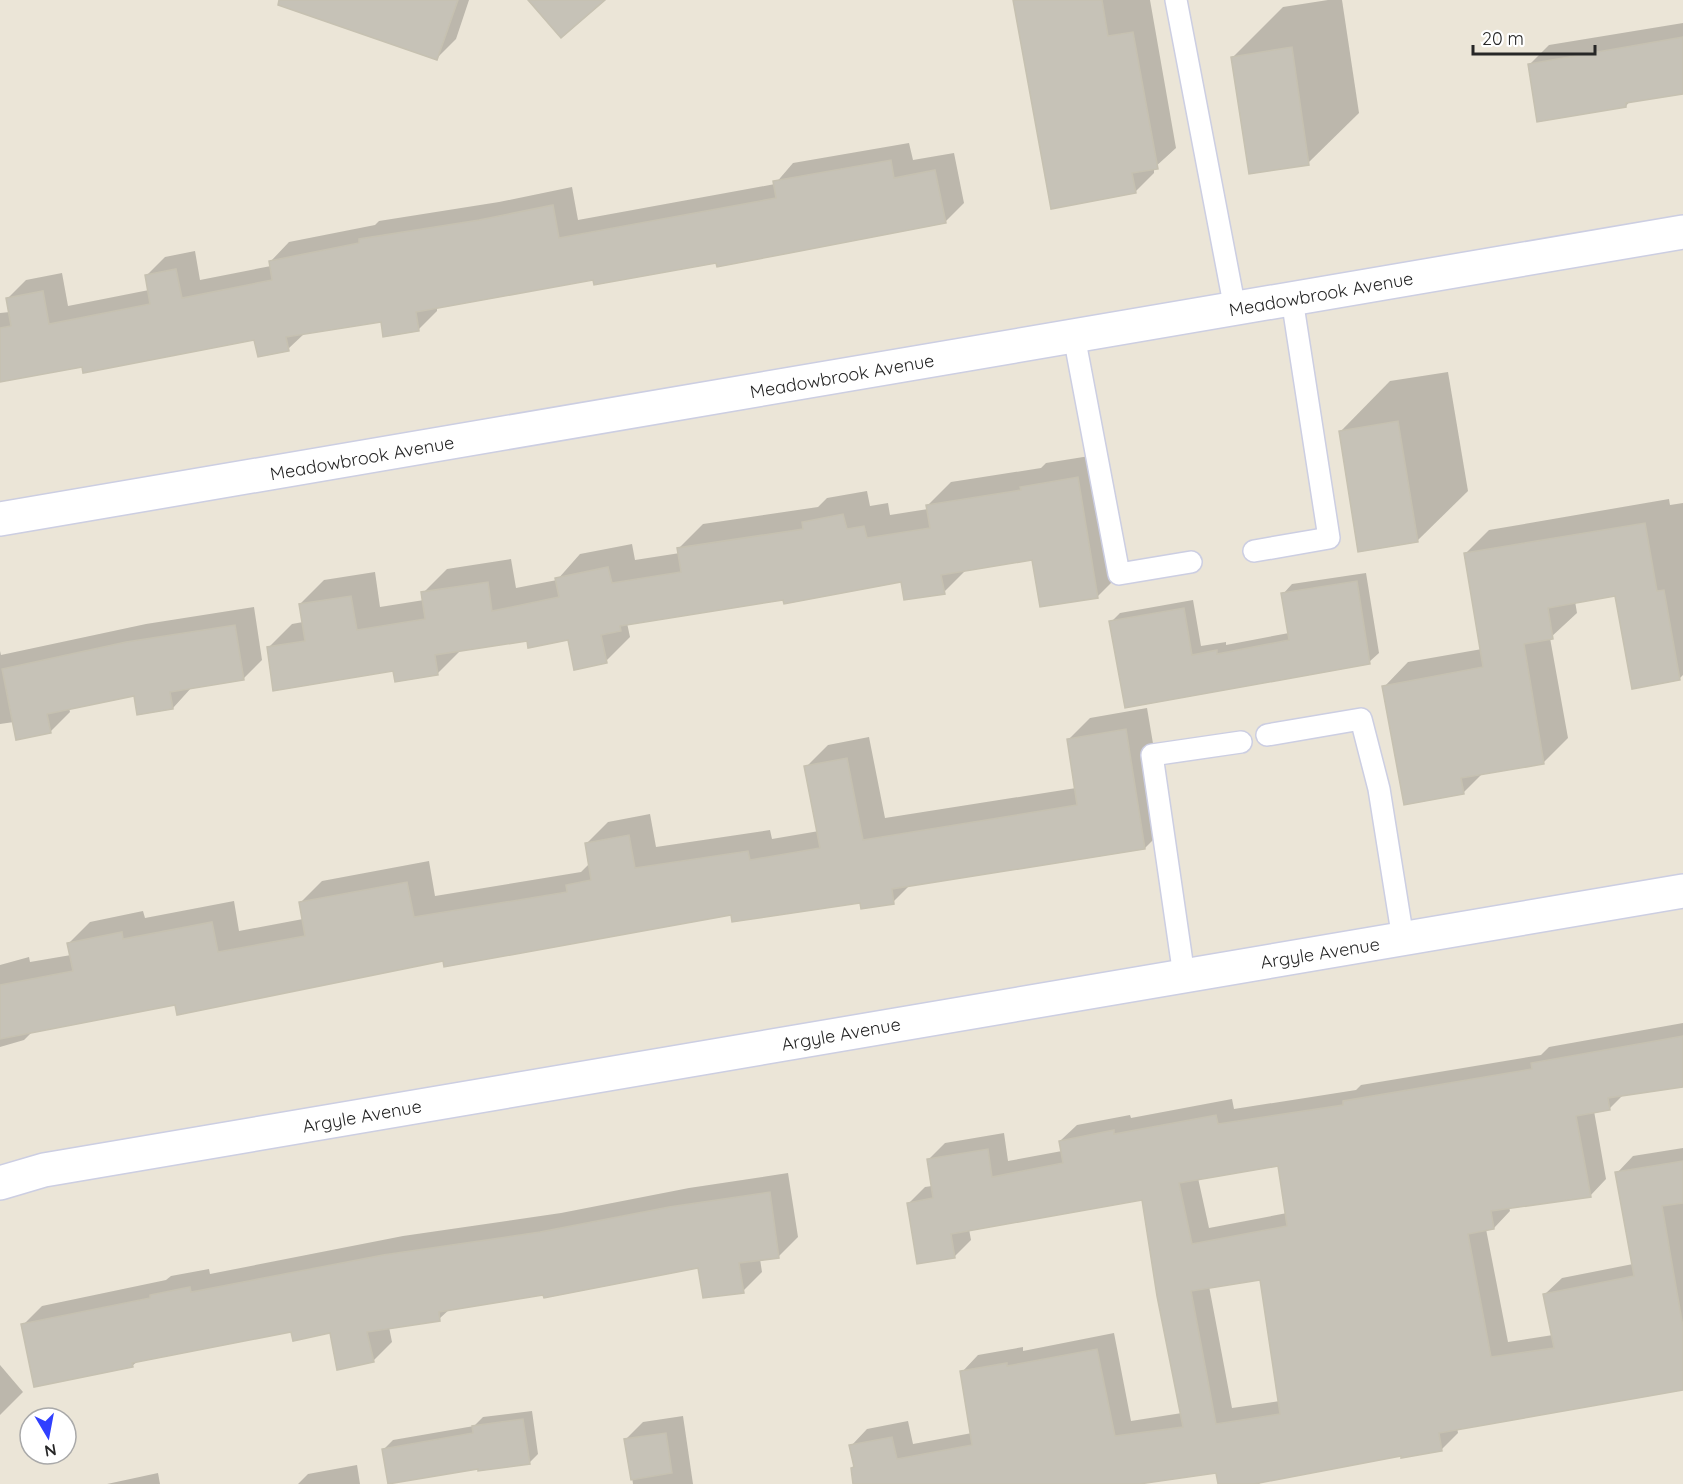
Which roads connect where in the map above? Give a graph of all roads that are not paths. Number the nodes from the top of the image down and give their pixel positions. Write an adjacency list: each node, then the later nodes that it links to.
1 (1176, 0): 4 (lane)
2 (1683, 232): 3 (street, Meadowbrook Avenue)
3 (1292, 299): 4 (street, Meadowbrook Avenue); 7 (lane)
4 (1234, 309): 5 (street, Meadowbrook Avenue)
5 (1074, 336): 6 (street, Meadowbrook Avenue); 8 (lane)
6 (0, 519)
7 (1254, 551)
8 (1191, 562)
9 (1267, 735): 12 (lane)
10 (1241, 742): 13 (lane)
11 (1683, 891): 12 (street, Argyle Avenue)
12 (1403, 939): 13 (street, Argyle Avenue)
13 (1184, 976): 14 (street, Argyle Avenue)
14 (0, 1183)

